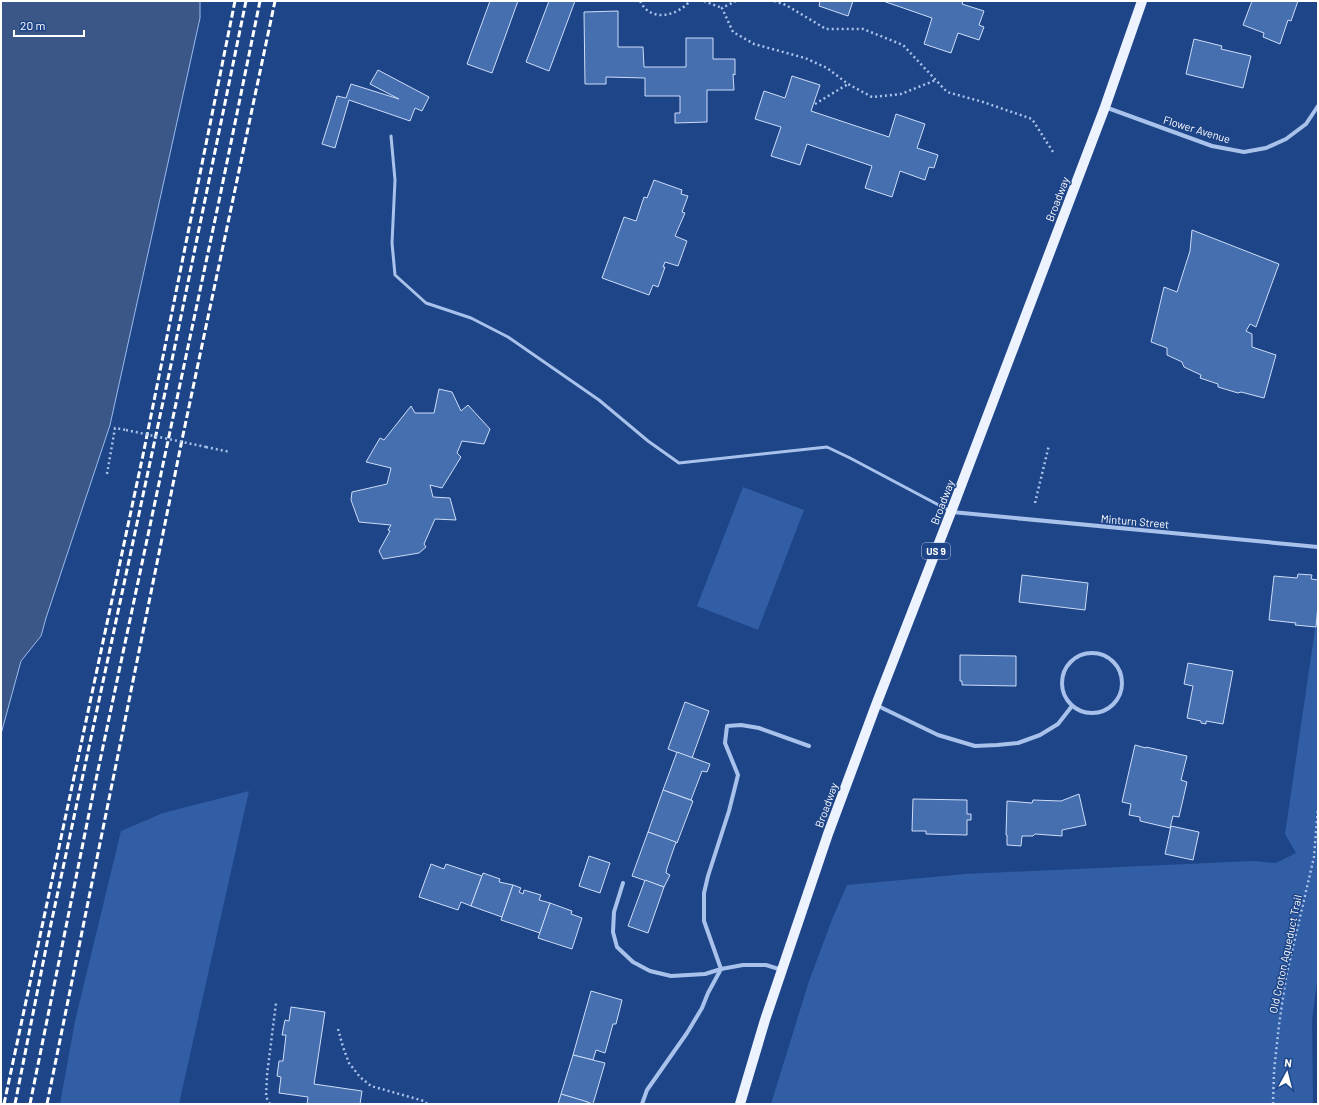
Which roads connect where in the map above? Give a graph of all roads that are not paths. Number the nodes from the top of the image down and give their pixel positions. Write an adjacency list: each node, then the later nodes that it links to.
1 (1142, 1): 3 (main road, Broadway / US 9)
2 (1318, 106): 3 (street, Flower Avenue)
3 (1104, 107): 5 (main road, Broadway / US 9)
4 (391, 136): 5 (lane)
5 (951, 512): 6 (street, Minturn Street); 7 (main road, Broadway / US 9)
6 (1318, 547)
7 (876, 705): 8 (street); 12 (main road, Broadway / US 9)
8 (1072, 706): 8 (street)
9 (808, 746): 11 (street)
10 (623, 883): 11 (street)
11 (721, 969): 12 (street); 13 (street)
12 (782, 970): 14 (main road, Broadway / US 9)
13 (642, 1104)
14 (740, 1104)

